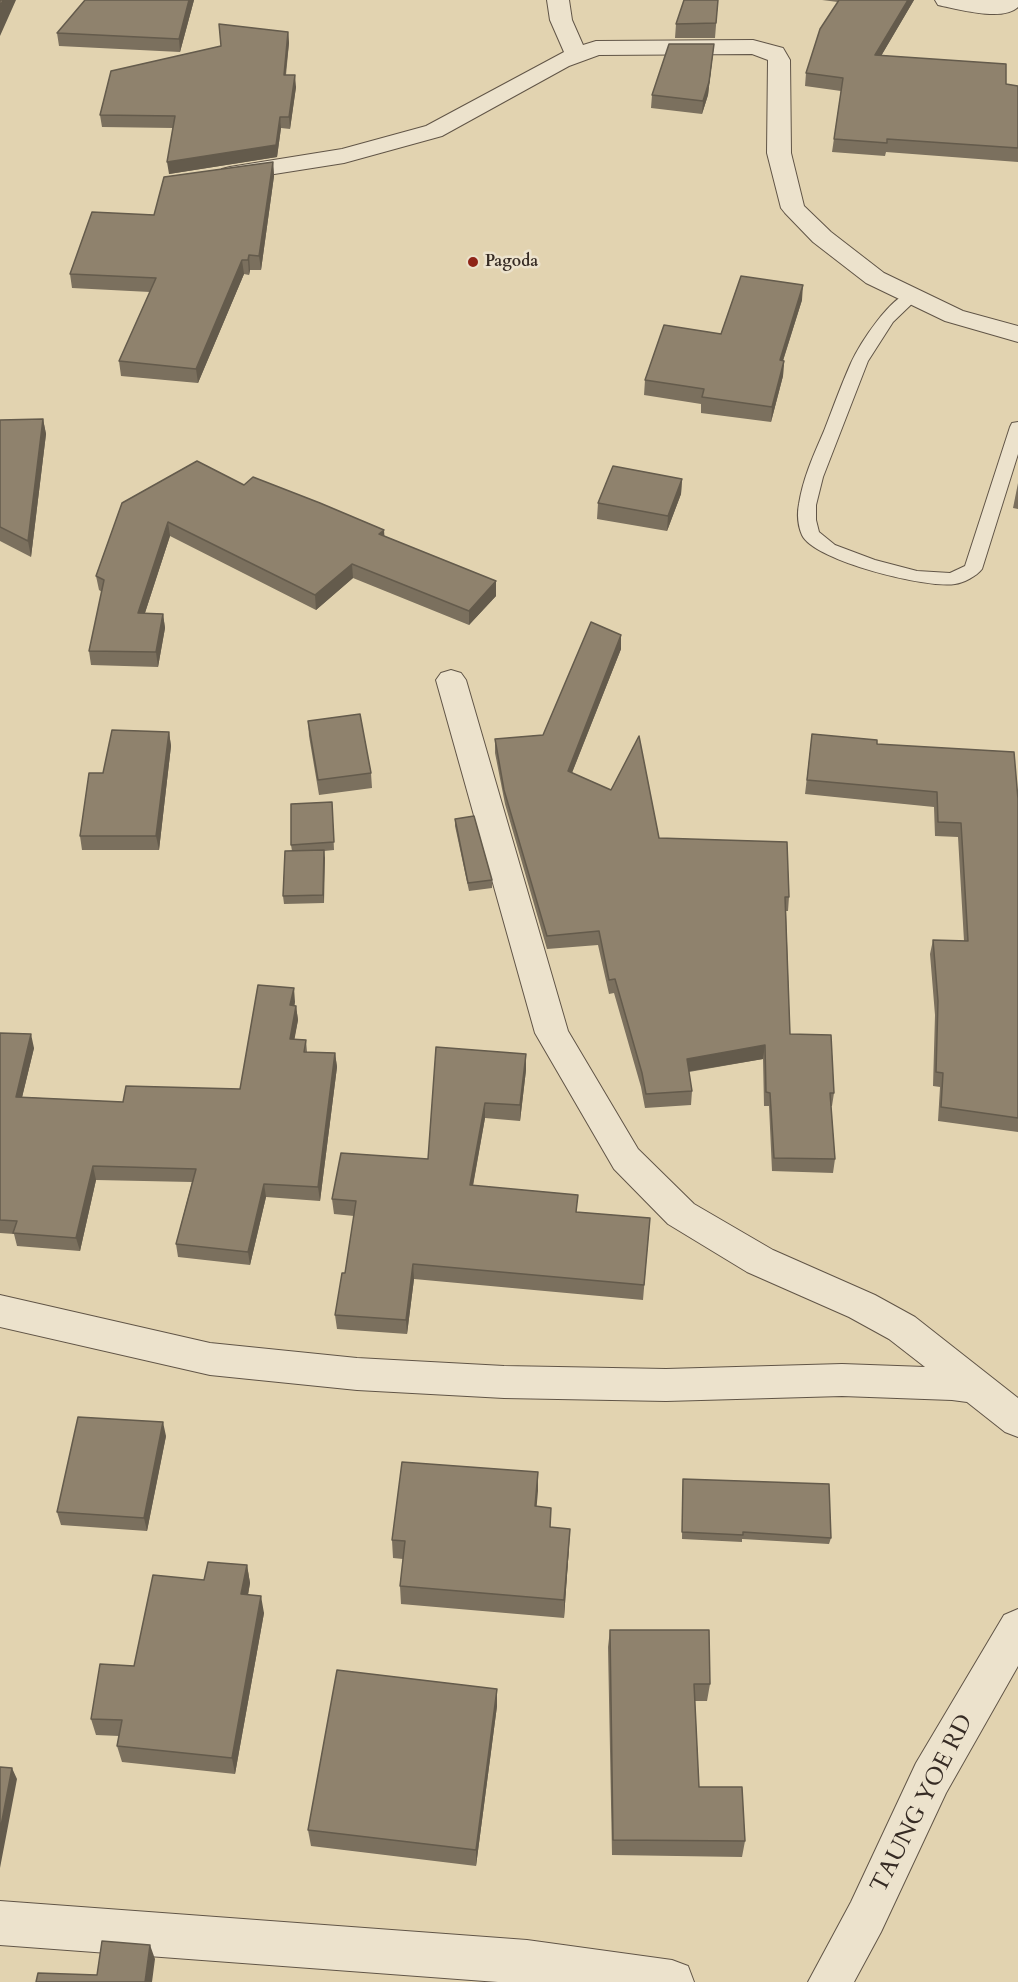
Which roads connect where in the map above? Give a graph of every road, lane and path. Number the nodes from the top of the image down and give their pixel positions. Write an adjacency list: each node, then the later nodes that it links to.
1 (558, 0): 4 (street)
2 (946, 0): 3 (street)
3 (1012, 0)
4 (576, 55): 5 (street); 6 (street)
5 (204, 178)
6 (912, 296): 7 (street); 8 (lane)
7 (1018, 334)
8 (1018, 427)
9 (451, 680): 11 (street)
10 (0, 1311): 11 (street)
11 (976, 1387): 12 (street)
12 (1018, 1420)
13 (1018, 1628): 16 (street, TAUNG YOE RD)
14 (0, 1923): 15 (street)
15 (672, 1982)
16 (830, 1982)

